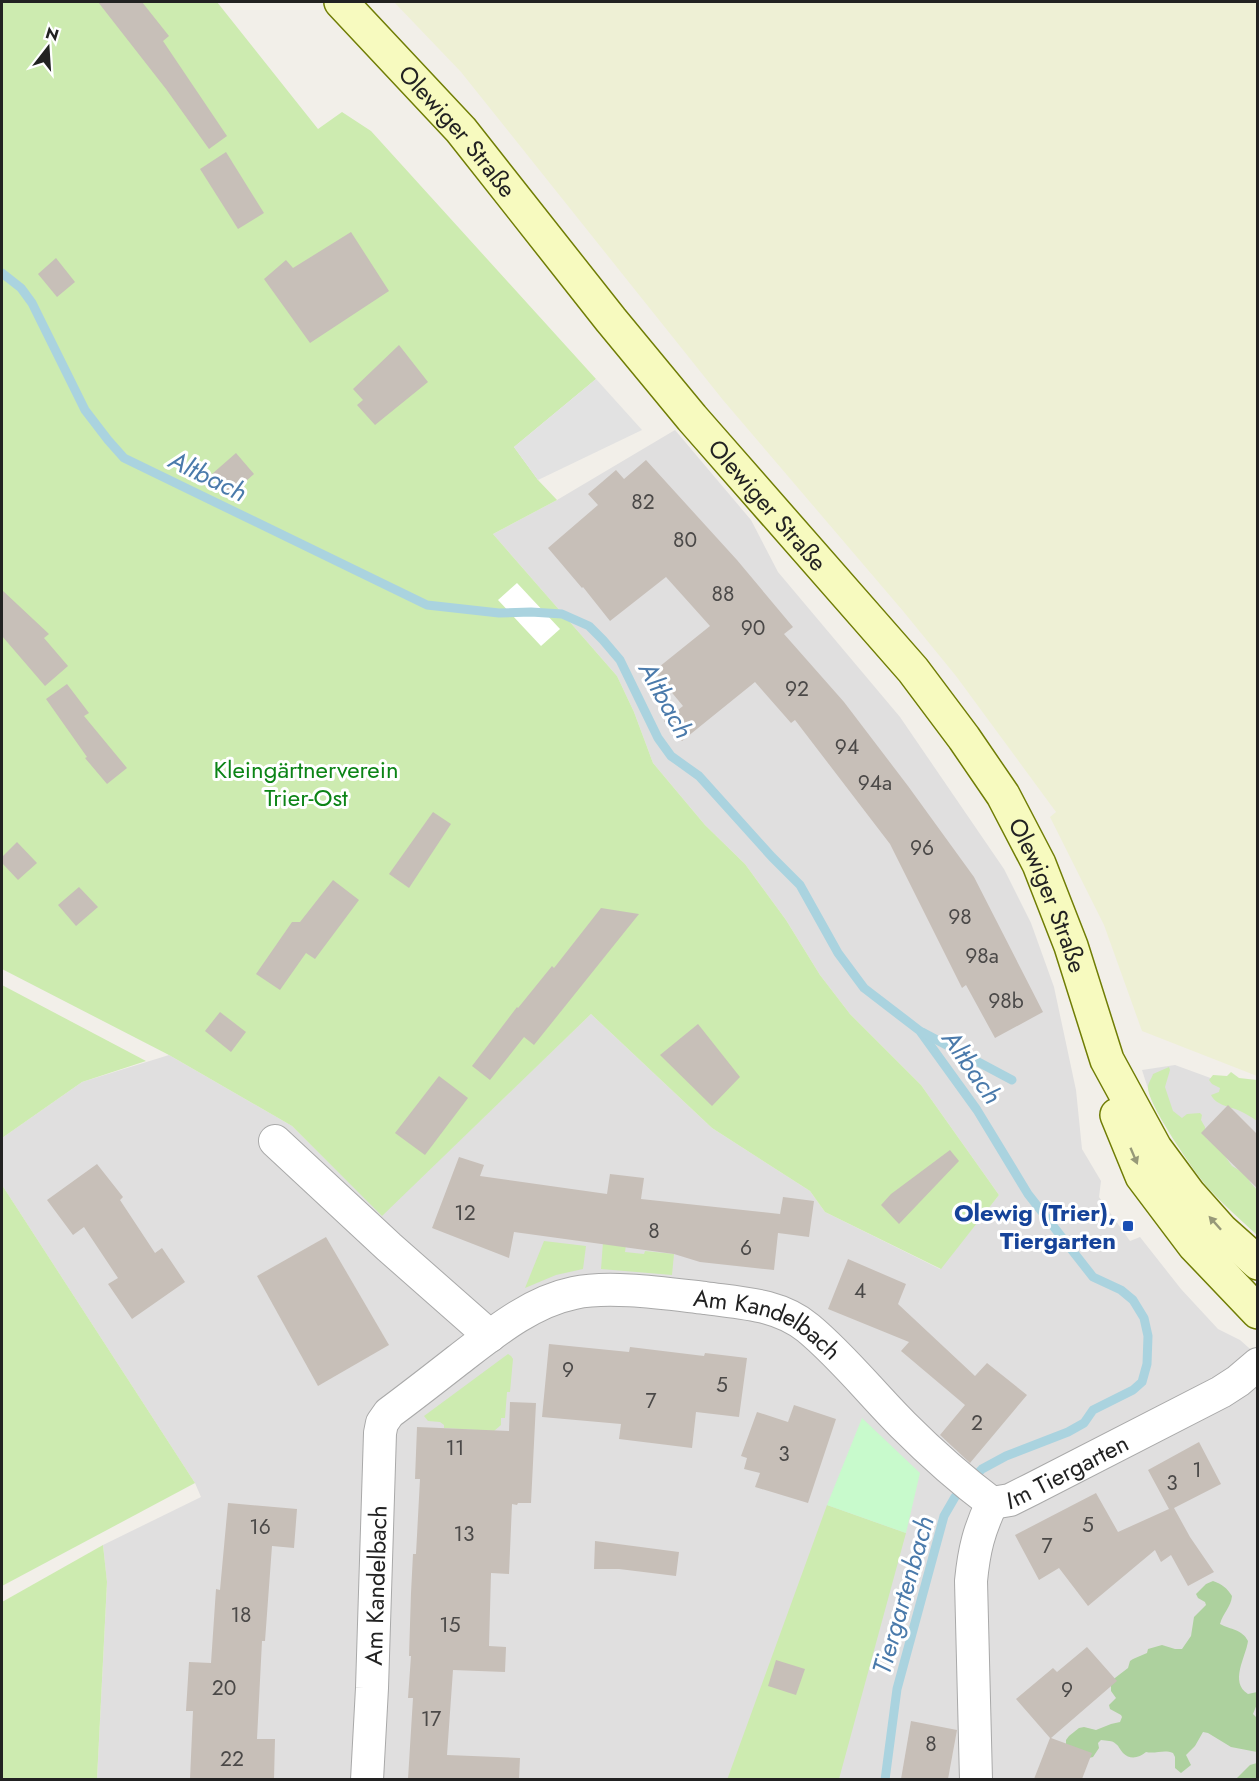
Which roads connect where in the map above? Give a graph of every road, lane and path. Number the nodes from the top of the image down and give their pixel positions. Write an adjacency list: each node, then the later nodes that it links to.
1 (340, 2): 2 (main road, Olewiger Straße)
2 (1107, 1060): 4 (main road, Olewiger Straße, one-way to 2); 5 (main road, Olewiger Straße, one-way to 5)
3 (275, 1141): 6 (street)
4 (1257, 1263)
5 (1257, 1312)
6 (490, 1336): 8 (street, Am Kandelbach); 9 (street, Am Kandelbach)
7 (1257, 1364): 8 (street, Im Tiergarten)
8 (975, 1490): 10 (street, Im Tiergarten)
9 (367, 1779)
10 (976, 1779)

